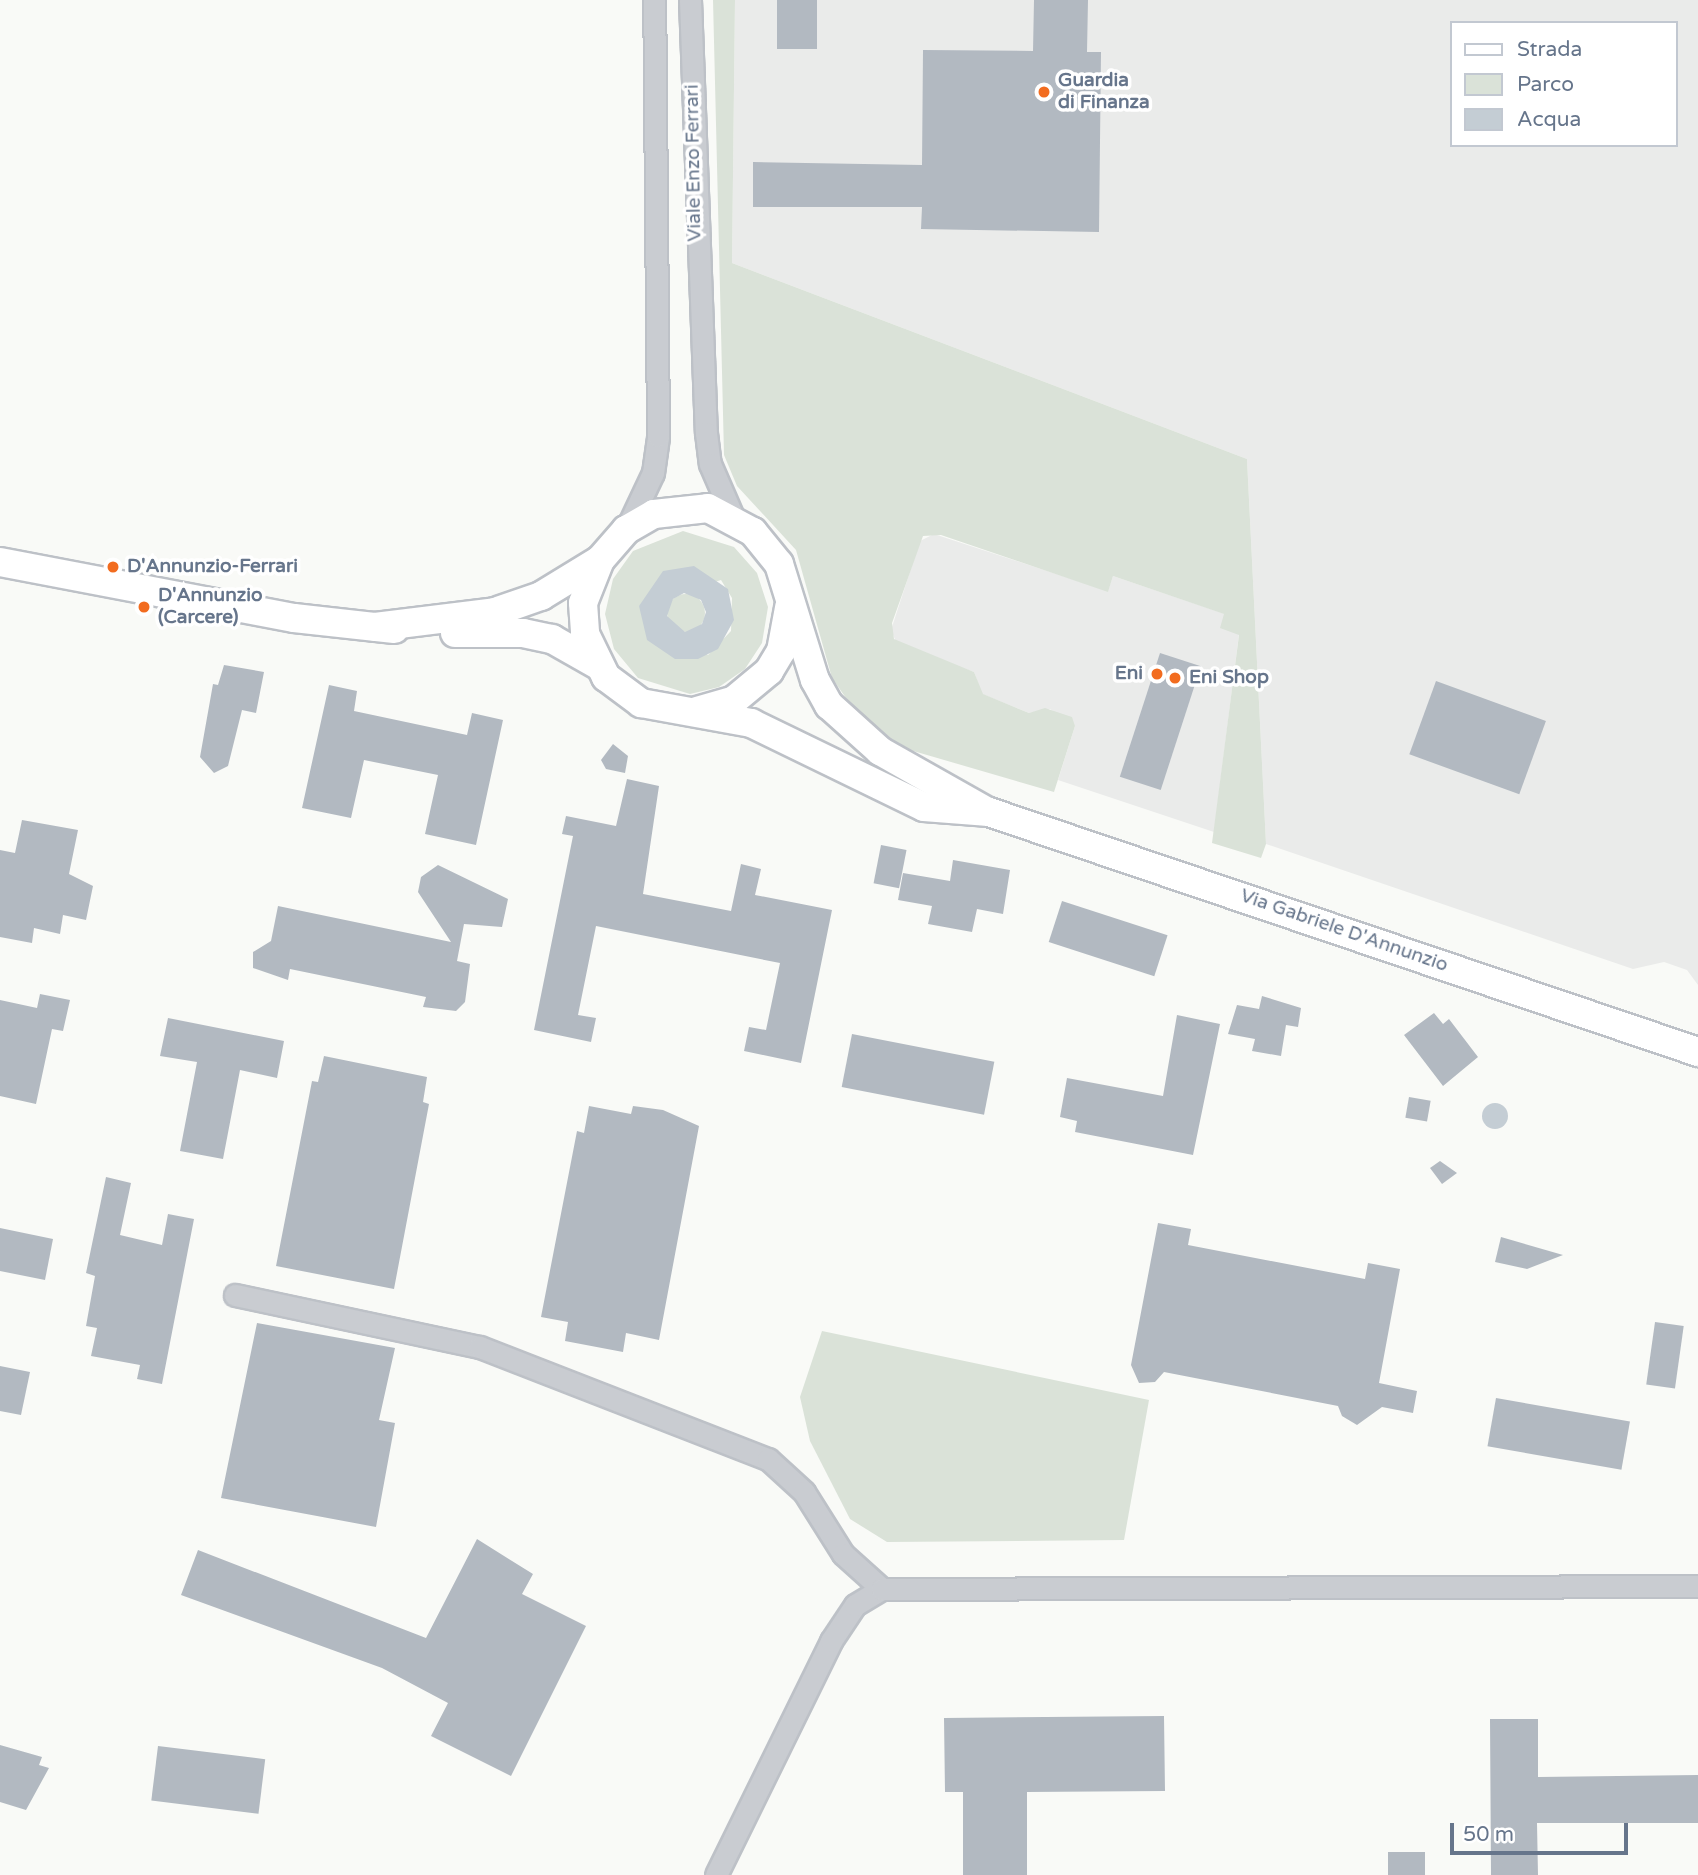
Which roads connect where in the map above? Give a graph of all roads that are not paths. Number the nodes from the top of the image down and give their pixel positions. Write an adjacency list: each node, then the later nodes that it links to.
1 (654, 0): 4 (street, Viale Enzo Ferrari)
2 (691, 0): 3 (street, Viale Enzo Ferrari)
3 (733, 517): 4 (main road); 7 (main road)
4 (626, 530): 5 (main road)
5 (600, 560): 8 (main road); 9 (main road)
6 (0, 562): 8 (main road)
7 (789, 605): 10 (main road); 11 (main road)
8 (376, 627): 9 (main road)
9 (598, 665): 10 (main road)
10 (687, 712): 11 (main road)
11 (989, 812): 12 (main road, Via Gabriele D'Annunzio)
12 (1698, 1052)
13 (235, 1295): 15 (street)
14 (1698, 1587): 15 (street)
15 (882, 1588): 16 (street)
16 (716, 1875)

